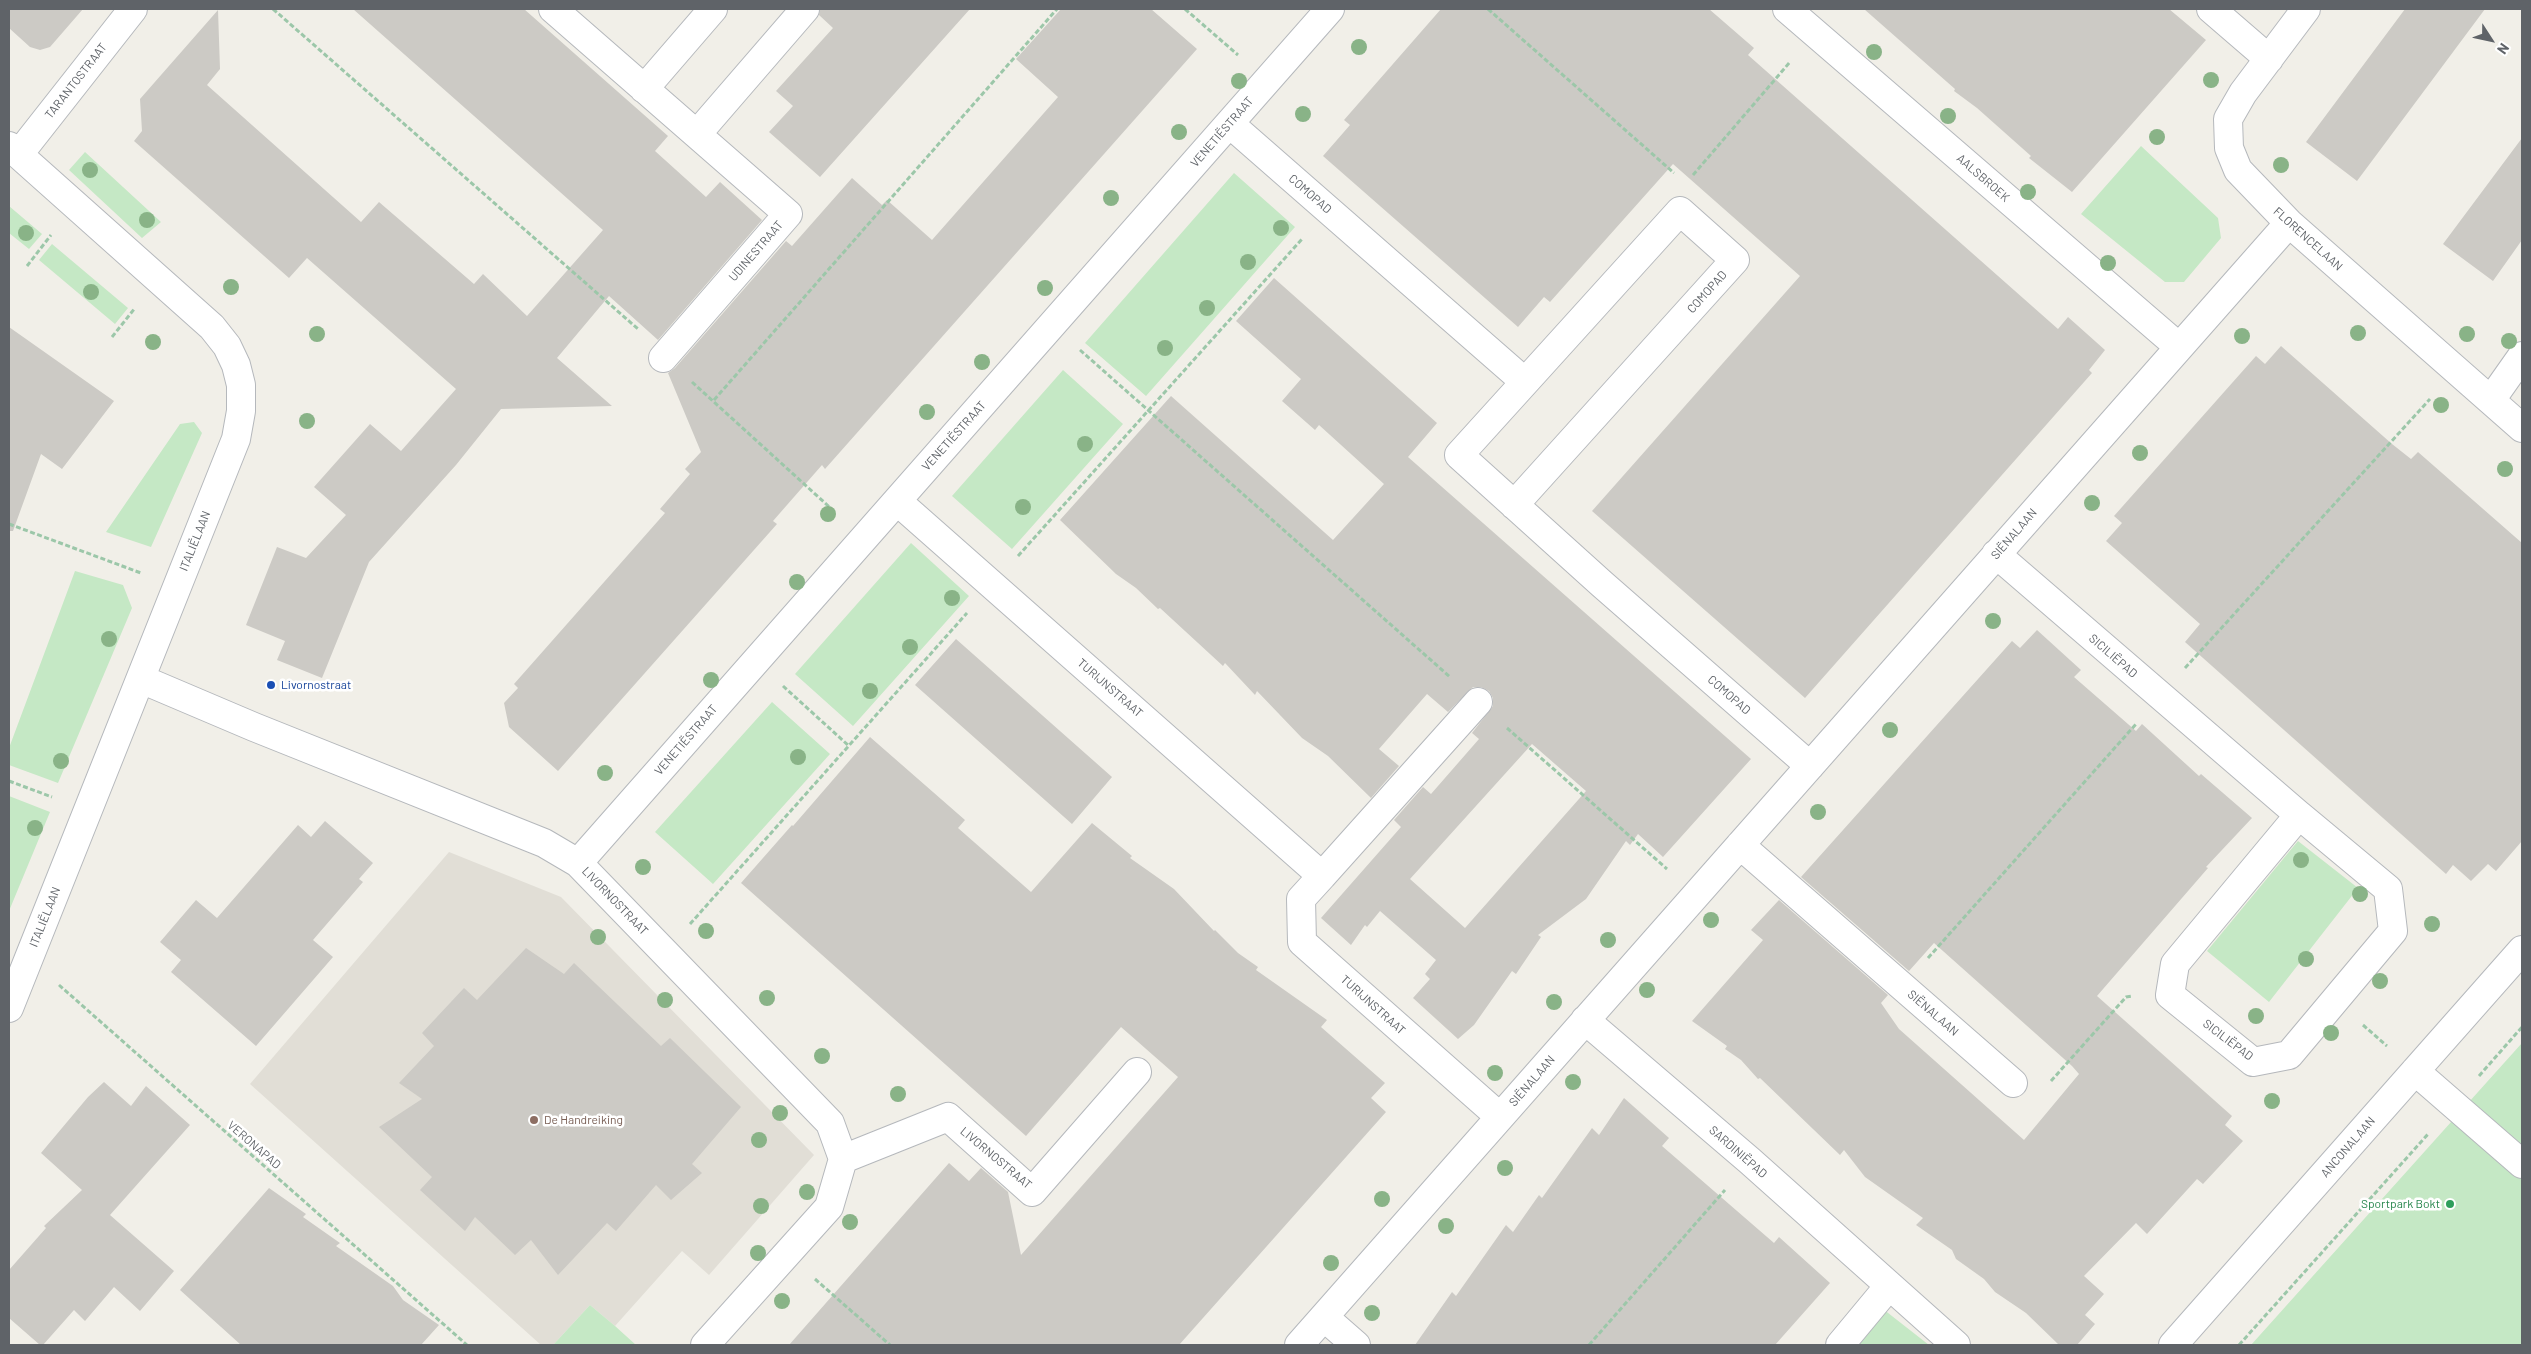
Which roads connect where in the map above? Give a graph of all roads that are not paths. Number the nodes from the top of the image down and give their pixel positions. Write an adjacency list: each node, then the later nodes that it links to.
1 (133, 9): 13 (street, TARANTOSTRAAT)
2 (553, 9): 10 (street, UDINESTRAAT)
3 (713, 9): 10 (street)
4 (805, 9): 12 (street)
5 (1330, 9): 11 (street, VENETIËSTRAAT)
6 (1787, 9): 15 (street, AALSBROEK)
7 (2211, 9): 9 (street)
8 (2306, 9): 9 (street, FLORENCELAAN)
9 (2268, 59): 14 (street, FLORENCELAAN)
10 (644, 89): 12 (street, UDINESTRAAT)
11 (1230, 124): 18 (street, COMOPAD); 21 (street, VENETIËSTRAAT)
12 (697, 134): 17 (street, UDINESTRAAT)
13 (14, 150): 24 (street, ITALIËLAAN)
14 (2289, 223): 15 (street, SIËNALAAN); 19 (street, FLORENCELAAN)
15 (2180, 347): 23 (street, SIËNALAAN)
16 (2522, 356): 19 (street)
17 (663, 358)
18 (1525, 382): 22 (street, COMOPAD); 22 (street, COMOPAD)
19 (2491, 400): 20 (street, FLORENCELAAN)
20 (2522, 428)
21 (897, 501): 29 (street, VENETIËSTRAAT); 30 (street, TURIJNSTRAAT)
22 (1514, 505): 26 (street, COMOPAD)
23 (1996, 554): 26 (street, SIËNALAAN); 27 (street, SICILIËPAD)
24 (141, 679): 29 (street, LIVORNOSTRAAT); 32 (street, ITALIËLAAN)
25 (1478, 702): 30 (street, TURIJNSTRAAT)
26 (1810, 766): 28 (street, SIËNALAAN)
27 (2299, 815): 27 (street, SICILIËPAD)
28 (1740, 845): 33 (street, SIËNALAAN); 36 (street, SIËNALAAN)
29 (578, 863): 38 (street, LIVORNOSTRAAT)
30 (1322, 876): 37 (street, TURIJNSTRAAT)
31 (2522, 950): 34 (street, ANCONALAAN)
32 (9, 1008)
33 (1586, 1020): 37 (street, SIËNALAAN); 40 (street, SARDINIËPAD)
34 (2415, 1071): 39 (street); 47 (street, ANCONALAAN)
35 (1137, 1072): 38 (street, LIVORNOSTRAAT)
36 (2013, 1083)
37 (1500, 1117): 41 (street, SIËNALAAN)
38 (842, 1159): 42 (street)
39 (2522, 1164)
40 (1889, 1286): 45 (street); 46 (street, SARDINIËPAD)
41 (1324, 1317): 43 (street, SIËNALAAN); 44 (street)
42 (705, 1345)
43 (1299, 1345)
44 (1356, 1345)
45 (1840, 1345)
46 (1956, 1345)
47 (2174, 1345)

